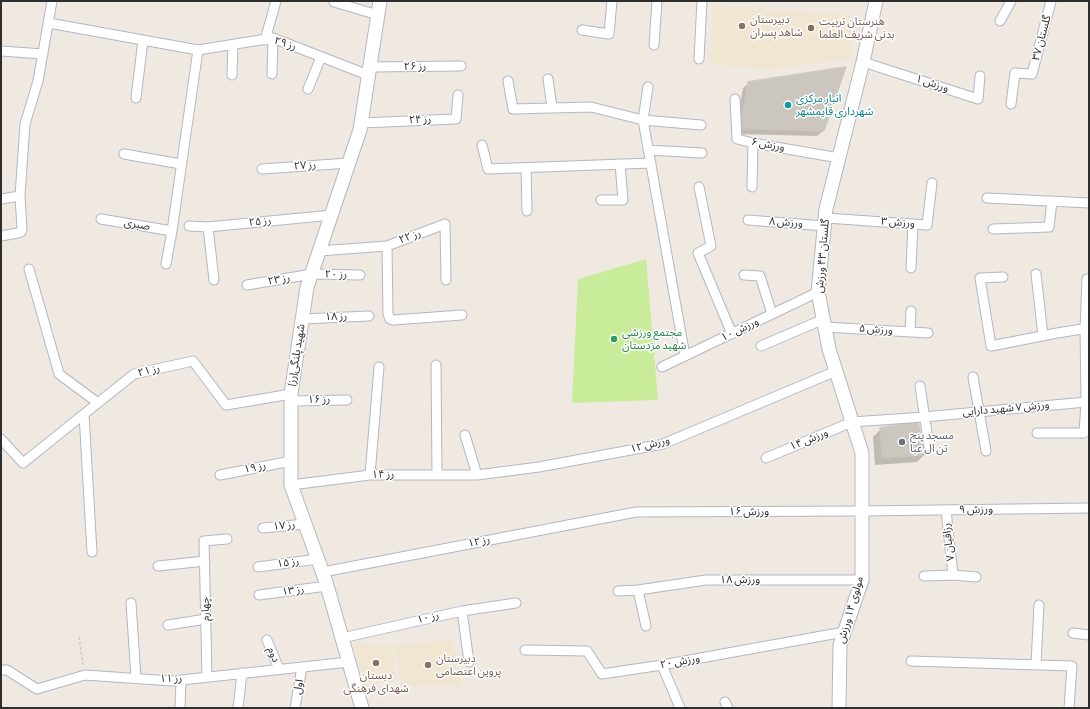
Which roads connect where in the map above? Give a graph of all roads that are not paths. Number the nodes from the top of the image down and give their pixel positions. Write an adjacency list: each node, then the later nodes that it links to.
1 (52, 1): 13 (street)
2 (276, 1): 15 (street)
3 (380, 1): 11 (street, شهید پلنگی(رز))
4 (612, 1): 14 (street)
5 (657, 1): 18 (street)
6 (702, 1): 23 (street)
7 (876, 1): 24 (street, گلستان ۴۳ ورزش)
8 (1011, 1): 12 (street)
9 (1051, 1): 37 (street, گلستان ۳۷)
10 (334, 2): 11 (street)
11 (378, 15): 26 (street, شهید پلنگی(رز))
12 (1000, 21)
13 (49, 23): 16 (street); 21 (street)
14 (582, 30)
15 (269, 39): 17 (street, رز ۲۹); 22 (street, رز ۲۹); 27 (street)
16 (143, 40): 19 (street); 35 (street)
17 (233, 44): 19 (street, رز ۲۹); 28 (street)
18 (654, 45)
19 (198, 50): 50 (street)
20 (1, 51): 21 (street)
21 (43, 54): 57 (street)
22 (321, 57): 26 (street, رز ۲۹); 33 (street)
23 (699, 59)
24 (863, 62): 29 (street, ورزش ۱); 47 (street, گلستان ۴۳ ورزش)
25 (461, 66): 26 (street, رز ۲۶)
26 (369, 71): 40 (street, شهید پلنگی(رز))
27 (272, 74)
28 (232, 75)
29 (980, 76)
30 (548, 79): 38 (street)
31 (508, 81): 38 (street)
32 (648, 87): 39 (street)
33 (308, 89)
34 (458, 95): 40 (street, رز ۲۴)
35 (136, 98)
36 (735, 99): 42 (street, ورزش ۶)
37 (1011, 104)
38 (552, 108): 39 (street)
39 (643, 120): 41 (street); 44 (street)
40 (361, 122): 48 (street, شهید پلنگی(رز))
41 (701, 125)
42 (753, 143): 47 (street, ورزش ۶); 56 (street)
43 (482, 145): 52 (street)
44 (648, 150): 45 (street); 49 (street)
45 (702, 153)
46 (124, 154): 50 (street)
47 (839, 158): 67 (street, گلستان ۴۳ ورزش)
48 (349, 163): 53 (street, رز ۲۷); 64 (street, شهید پلنگی(رز))
49 (651, 163): 51 (street); 101 (street)
50 (181, 164): 72 (street)
51 (620, 164): 52 (street); 60 (street)
52 (526, 168): 63 (street)
53 (262, 169)
54 (932, 183): 68 (street, ورزش ۳)
55 (699, 187): 98 (street)
56 (752, 187)
57 (20, 196): 59 (street); 73 (street)
58 (987, 198): 61 (street)
59 (1, 199)
60 (601, 200)
61 (1052, 201): 62 (street); 71 (street)
62 (1089, 203)
63 (526, 211)
64 (332, 215): 70 (street, رز ۲۵); 75 (street, شهید پلنگی(رز))
65 (102, 219): 72 (street, صبری)
66 (748, 220): 67 (street, ورزش ۸)
67 (825, 222): 68 (street, ورزش ۳); 88 (street, گلستان ۴۳ ورزش)
68 (913, 224): 77 (street)
69 (189, 226): 70 (street, رز ۲۵)
70 (208, 226): 85 (street)
71 (994, 229)
72 (172, 231): 76 (street)
73 (1, 236)
74 (387, 246): 75 (street, رز ۲۲); 86 (street, رز ۲۲); 91 (street)
75 (319, 251): 79 (street, شهید پلنگی(رز))
76 (166, 264)
77 (912, 268)
78 (29, 269): 111 (street)
79 (312, 274): 81 (street, رز ۲۰); 87 (street, رز ۲۳); 93 (street, شهید پلنگی(رز))
80 (1036, 274): 99 (street)
81 (360, 275)
82 (744, 275): 90 (street)
83 (1003, 277): 99 (street)
84 (1087, 279): 95 (street)
85 (214, 280)
86 (446, 280)
87 (247, 285)
88 (818, 292): 90 (street, ورزش ۱۰); 94 (street, گلستان ۴۳ ورزش)
89 (910, 311): 96 (street)
90 (772, 314): 98 (street, ورزش ۱۰)
91 (462, 315)
92 (369, 316): 93 (street, رز ۱۸)
93 (302, 318): 108 (street, شهید پلنگی(رز))
94 (824, 323): 96 (street, ورزش ۵); 100 (street); 105 (street, گلستان ۴۳ ورزش)
95 (1087, 328): 99 (street); 110 (street)
96 (910, 332): 97 (street, ورزش ۵)
97 (928, 333)
98 (732, 334): 101 (street, ورزش ۱۰)
99 (1042, 336)
100 (761, 346)
101 (685, 356): 104 (street, ورزش ۱۰)
102 (436, 365): 125 (street)
103 (379, 367): 124 (street)
104 (662, 367)
105 (836, 371): 115 (street, گلستان ۴۳ ورزش); 126 (street, ورزش ۱۲)
106 (973, 377): 112 (street)
107 (920, 386): 114 (street)
108 (291, 397): 109 (street, رز ۱۶); 111 (street, رز ۲۱); 122 (street, شهید پلنگی(رز))
109 (347, 400)
110 (1086, 402): 112 (street, ورزش ۷ شهید دارایی); 116 (street)
111 (98, 403): 113 (street, رز ۲۱)
112 (980, 412): 114 (street, ورزش ۷ شهید دارایی); 120 (street)
113 (84, 414): 118 (street, رز ۲۱); 135 (street)
114 (924, 417): 115 (street, ورزش ۷ شهید دارایی); 119 (street)
115 (852, 422): 121 (street, ورزش ۱۴); 130 (street, گلستان ۴۳ ورزش)
116 (1037, 433)
117 (465, 435): 126 (street)
118 (1, 439)
119 (929, 446)
120 (986, 451)
121 (766, 458)
122 (291, 461): 123 (street, رز ۱۹); 127 (street, شهید پلنگی(رز))
123 (220, 475)
124 (370, 475): 125 (street, رز ۱۴); 127 (street, رز ۱۴)
125 (437, 475): 126 (street, رز ۱۴)
126 (477, 475)
127 (291, 485): 132 (street, شهید پلنگی(رز))
128 (1089, 508): 129 (street, ورزش ۹)
129 (946, 510): 130 (street, ورزش ۹); 141 (street, رزاقیان ۷)
130 (862, 511): 131 (street, ورزش ۱۶); 144 (street, مولوی ۱۴ ورزش)
131 (636, 512): 140 (street, رز ۱۲)
132 (305, 524): 133 (street, رز ۱۷); 136 (street, شهید پلنگی(رز))
133 (263, 528)
134 (227, 540): 137 (street, چهارم)
135 (92, 552)
136 (318, 559): 139 (street, رز ۱۵); 140 (street, شهید پلنگی(رز))
137 (205, 561): 138 (street); 153 (street, چهارم)
138 (158, 566)
139 (258, 567)
140 (323, 572): 145 (street, شهید پلنگی(رز))
141 (953, 575): 142 (street); 143 (street)
142 (924, 576)
143 (976, 577)
144 (862, 580): 146 (street, ورزش ۱۸); 156 (street, مولوی ۱۴ ورزش)
145 (328, 586): 148 (street, رز ۱۳); 159 (street, شهید پلنگی(رز))
146 (638, 590): 147 (street, ورزش ۱۸); 155 (street)
147 (618, 591)
148 (259, 595)
149 (516, 603): 152 (street, رز ۱۰)
150 (131, 604): 172 (street)
151 (1039, 605): 165 (street)
152 (462, 611): 159 (street, رز ۱۰); 164 (street)
153 (206, 619): 154 (street); 171 (street, چهارم)
154 (168, 625)
155 (646, 626)
156 (844, 632): 166 (street, ورزش ۲۰); 179 (street, مولوی ۱۴ ورزش)
157 (1074, 633): 158 (street)
158 (1089, 635)
159 (342, 638): 163 (street, شهید پلنگی(رز))
160 (267, 640): 168 (street, دوم)
161 (525, 650): 166 (street, ورزش ۲۰)
162 (911, 661): 165 (street)
163 (349, 662): 167 (street, رز ۱۱); 177 (street, شهید پلنگی(رز))
164 (469, 662)
165 (1036, 664): 180 (street)
166 (662, 665): 178 (street)
167 (302, 667): 168 (street, رز ۱۱); 176 (street, اول)
168 (279, 669): 170 (street, رز ۱۱)
169 (1, 670): 172 (street, رز ۱۱)
170 (242, 673): 171 (street, رز ۱۱); 175 (street)
171 (207, 677): 173 (street, رز ۱۱)
172 (136, 678): 173 (street, رز ۱۱)
173 (181, 680): 174 (street)
174 (180, 708)
175 (238, 708)
176 (295, 708)
177 (362, 708)
178 (680, 708)
179 (839, 708)
180 (1069, 708)

